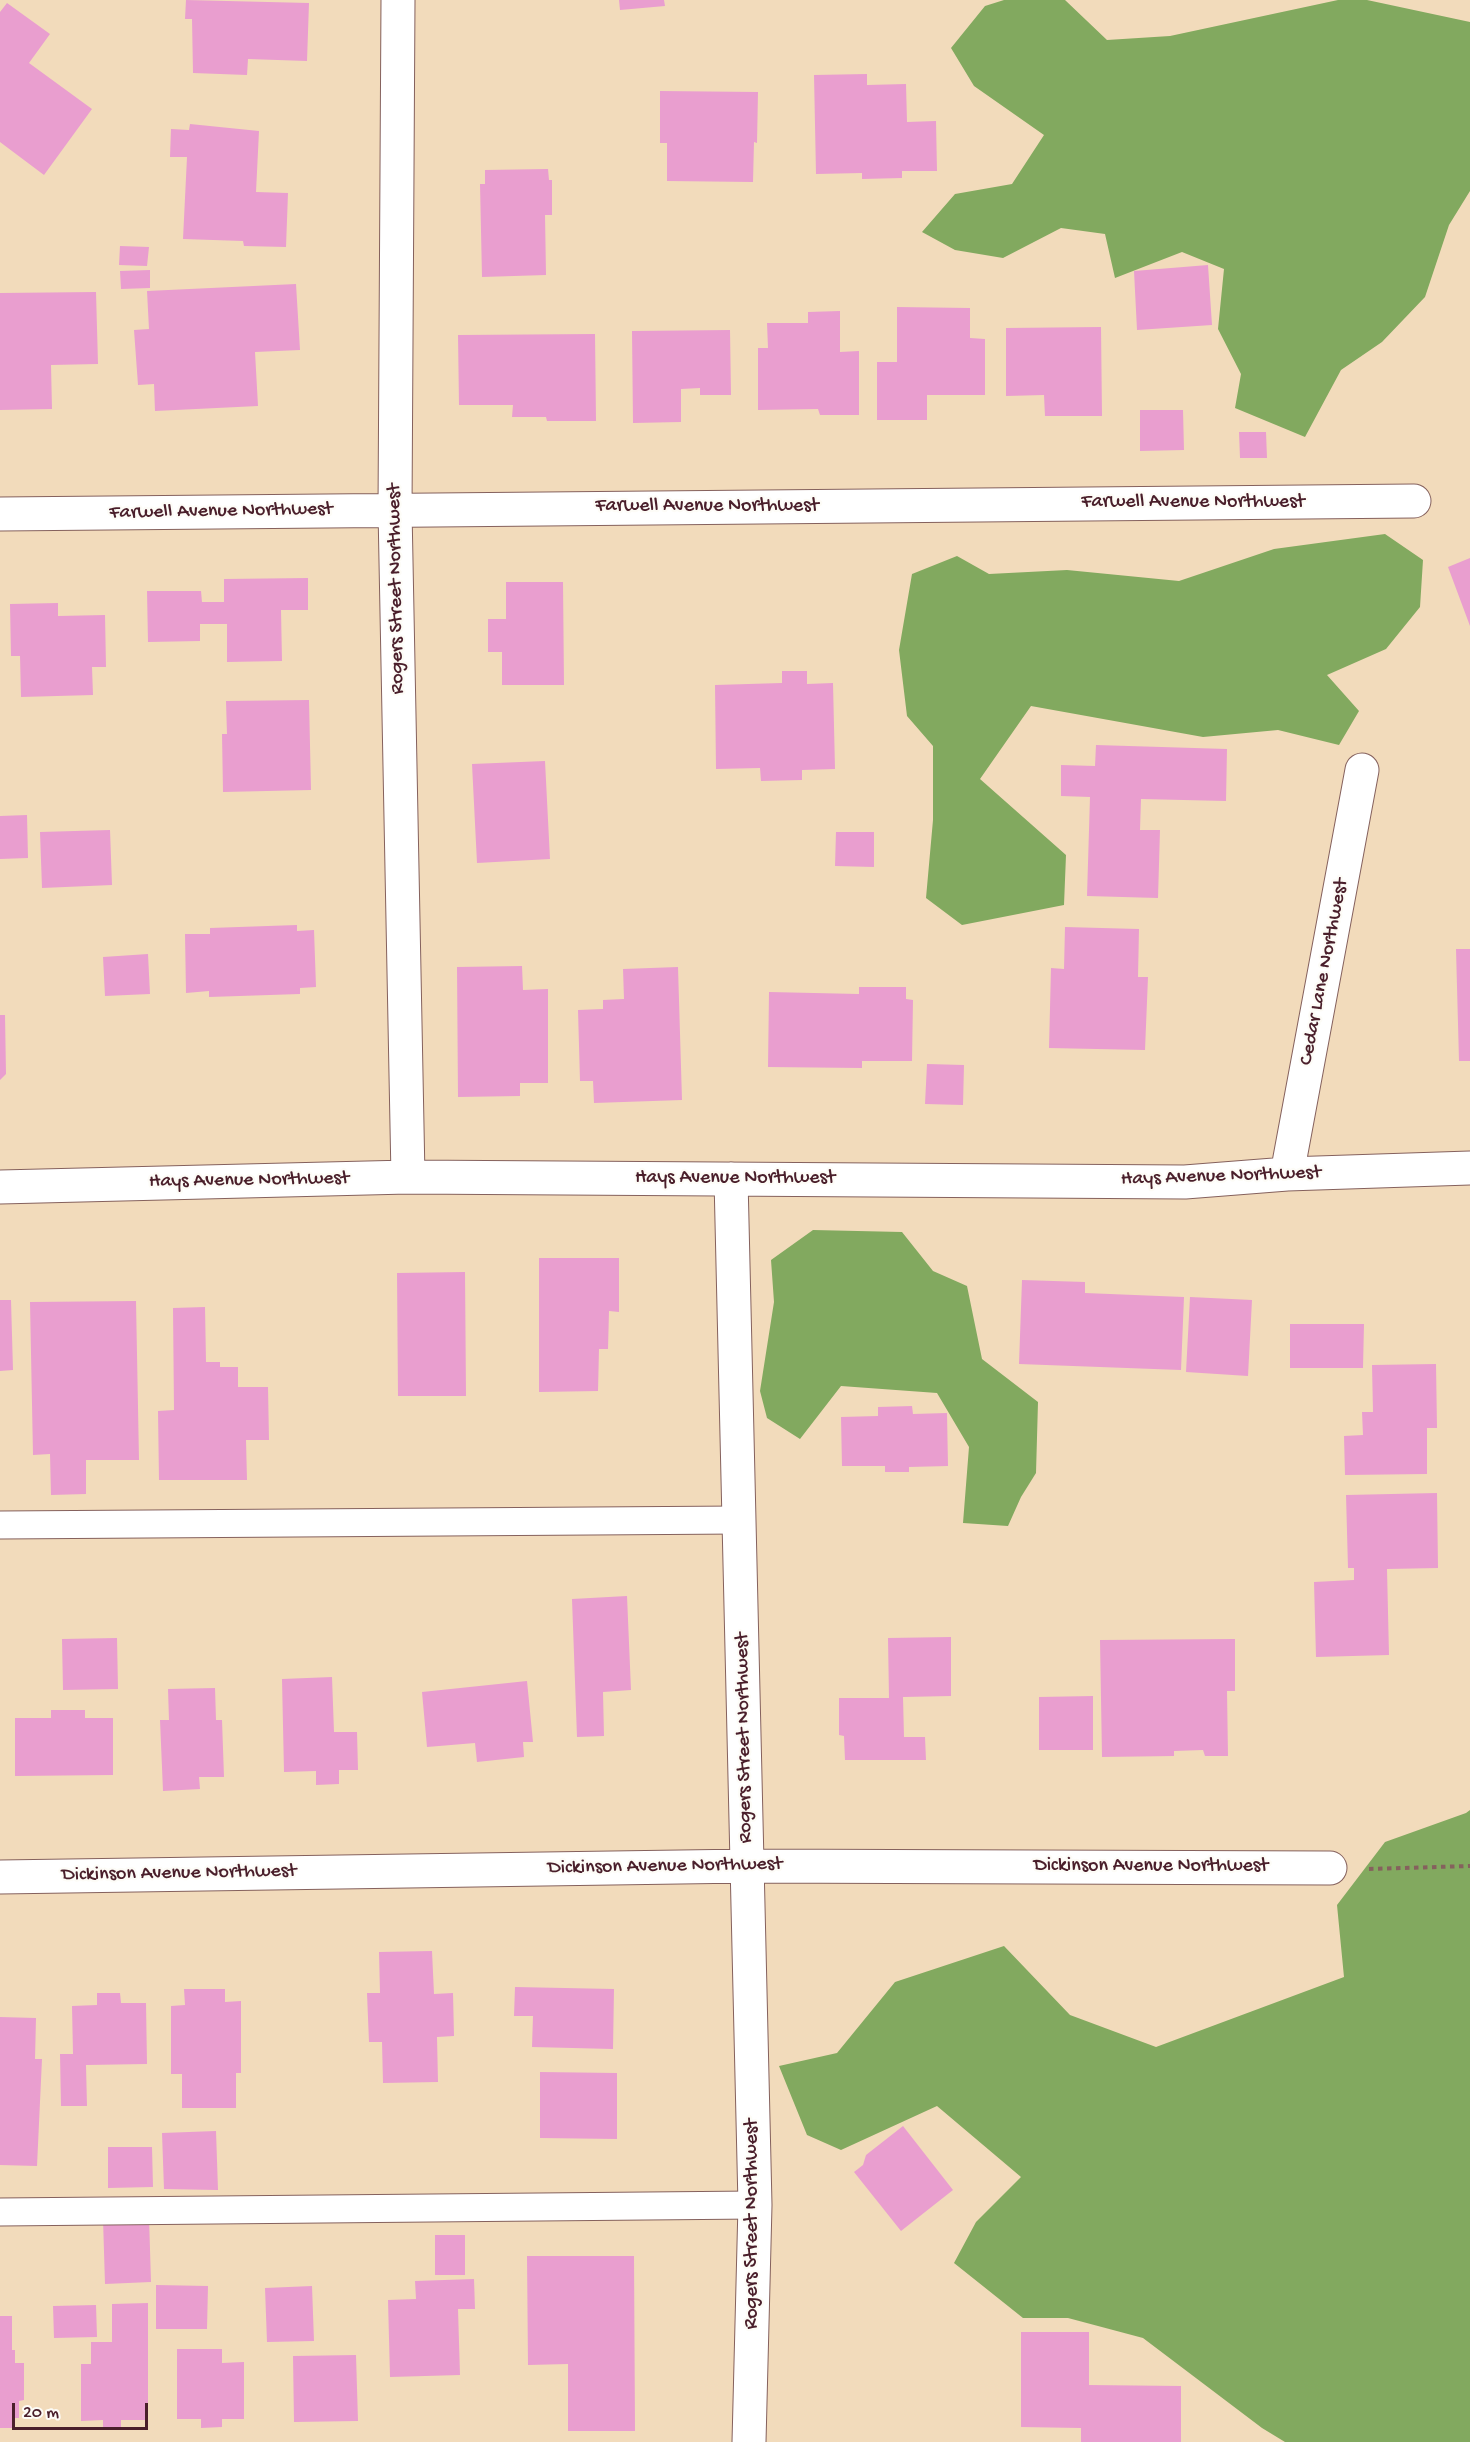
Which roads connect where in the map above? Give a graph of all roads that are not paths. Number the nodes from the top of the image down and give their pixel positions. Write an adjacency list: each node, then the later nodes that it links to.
1 (398, 0): 3 (street, Rogers Street Northwest)
2 (1414, 501): 3 (street, Farwell Avenue Northwest)
3 (395, 510): 4 (street, Farwell Avenue Northwest); 8 (street, Rogers Street Northwest)
4 (0, 514)
5 (1362, 770): 7 (street, Cedar Lane Northwest)
6 (1470, 1168): 7 (street, Hays Avenue Northwest)
7 (1287, 1174): 9 (street, Hays Avenue Northwest)
8 (408, 1177): 9 (street, Hays Avenue Northwest); 10 (street, Hays Avenue Northwest)
9 (731, 1179): 11 (street, Rogers Street Northwest)
10 (0, 1187)
11 (740, 1520): 12 (lane); 13 (street, Rogers Street Northwest)
12 (0, 1525)
13 (748, 1866): 14 (street, Dickinson Avenue Northwest); 15 (street, Dickinson Avenue Northwest); 16 (street, Rogers Street Northwest)
14 (1330, 1868)
15 (0, 1877)
16 (755, 2205): 17 (lane); 18 (street, Rogers Street Northwest)
17 (0, 2212)
18 (749, 2442)

